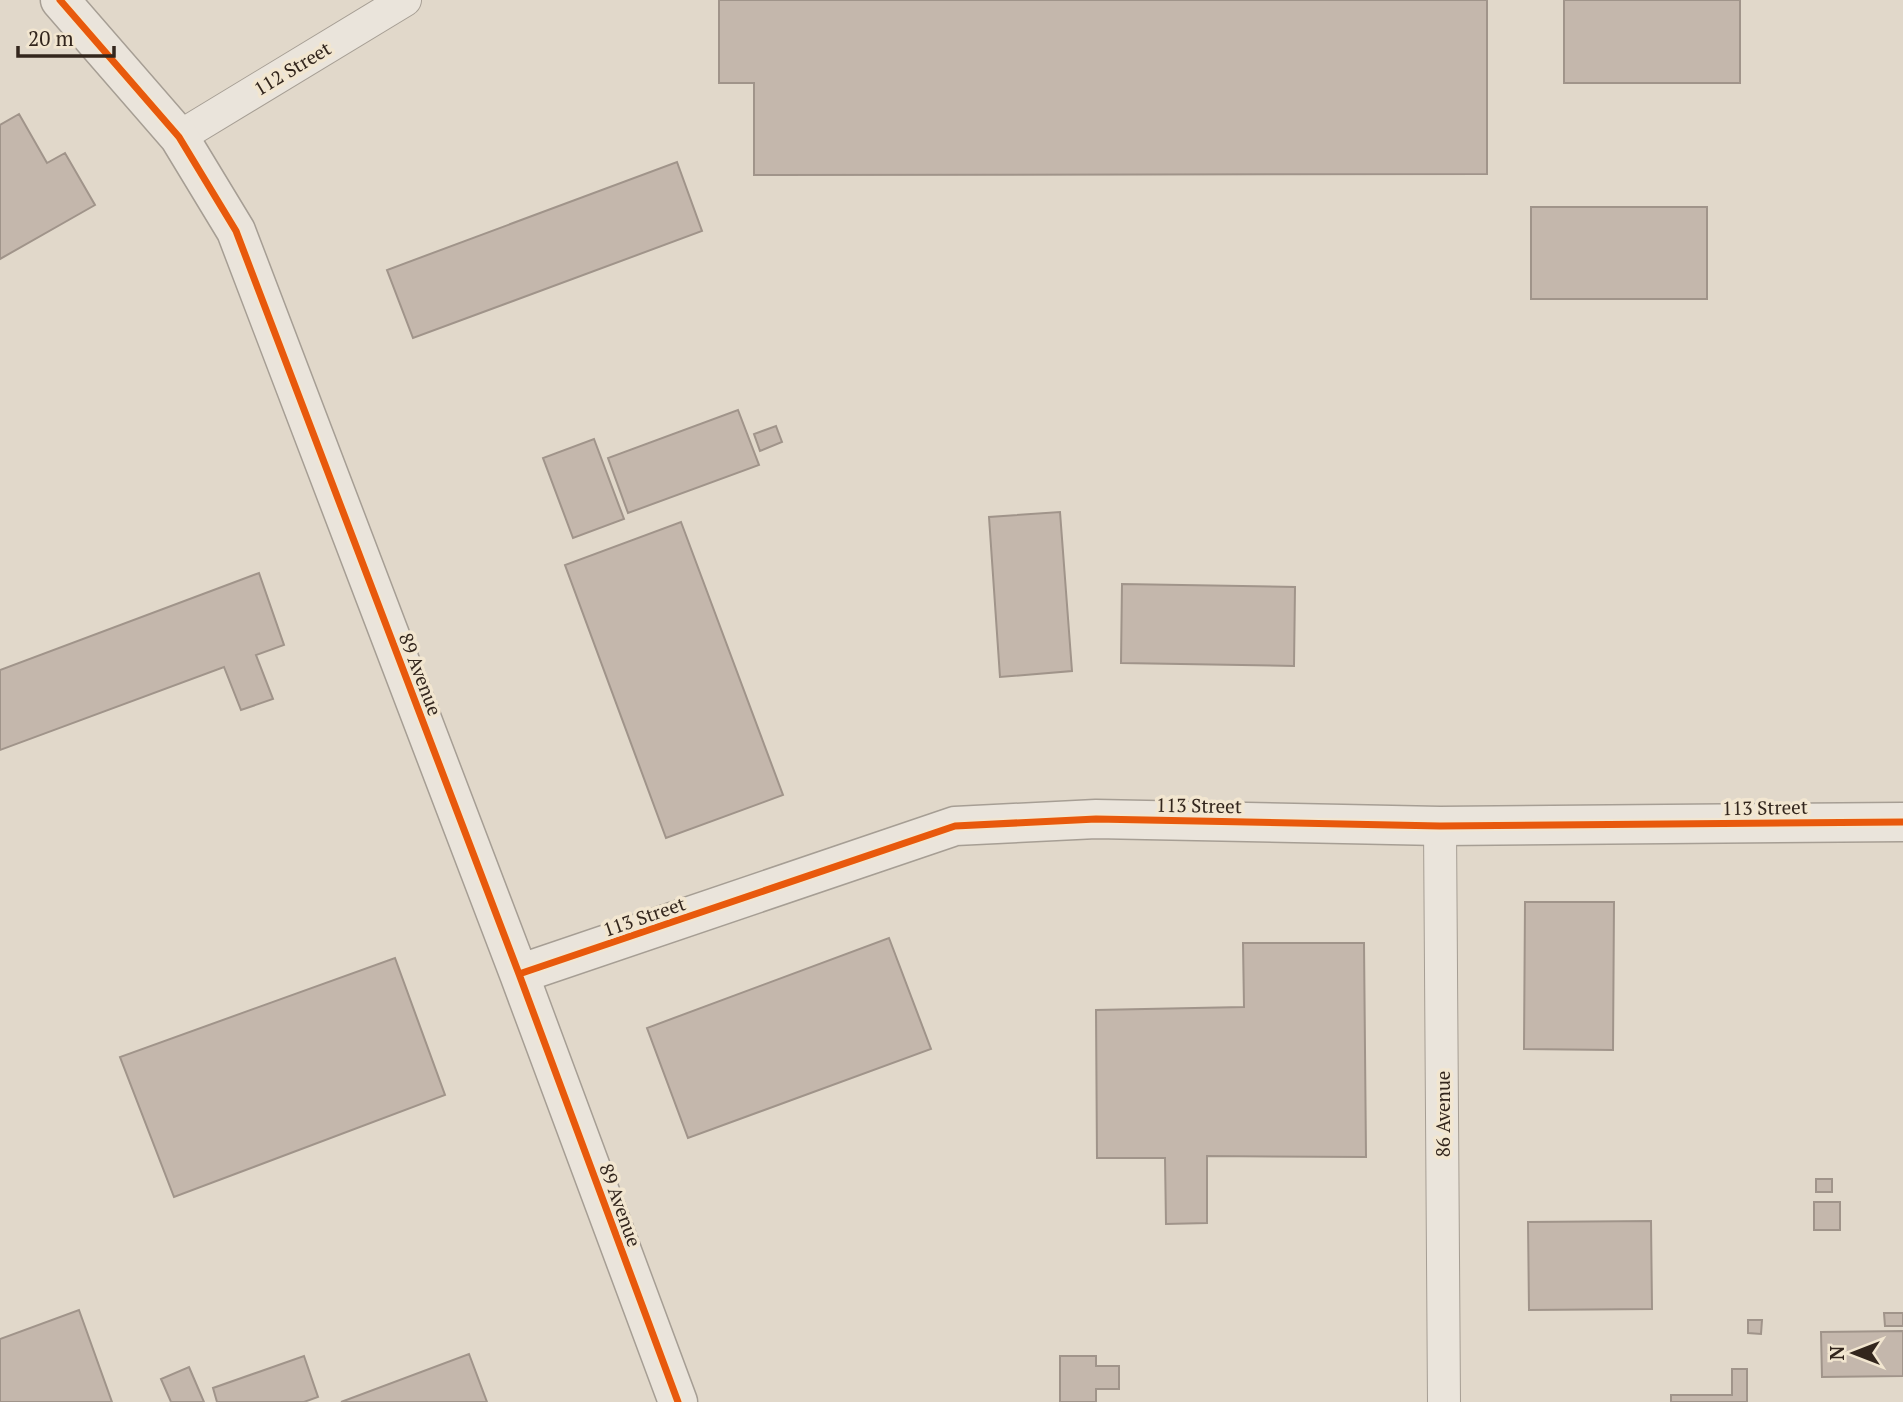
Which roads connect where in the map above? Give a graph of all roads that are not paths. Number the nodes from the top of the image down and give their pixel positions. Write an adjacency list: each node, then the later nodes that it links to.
1 (60, 0): 3 (street, 89 Avenue)
2 (405, 0): 3 (street, 112 Street)
3 (179, 137): 6 (street, 89 Avenue)
4 (1903, 822): 5 (street, 113 Street)
5 (1440, 826): 6 (street, 113 Street); 8 (street, 86 Avenue)
6 (519, 974): 7 (street, 89 Avenue)
7 (678, 1402)
8 (1444, 1402)

